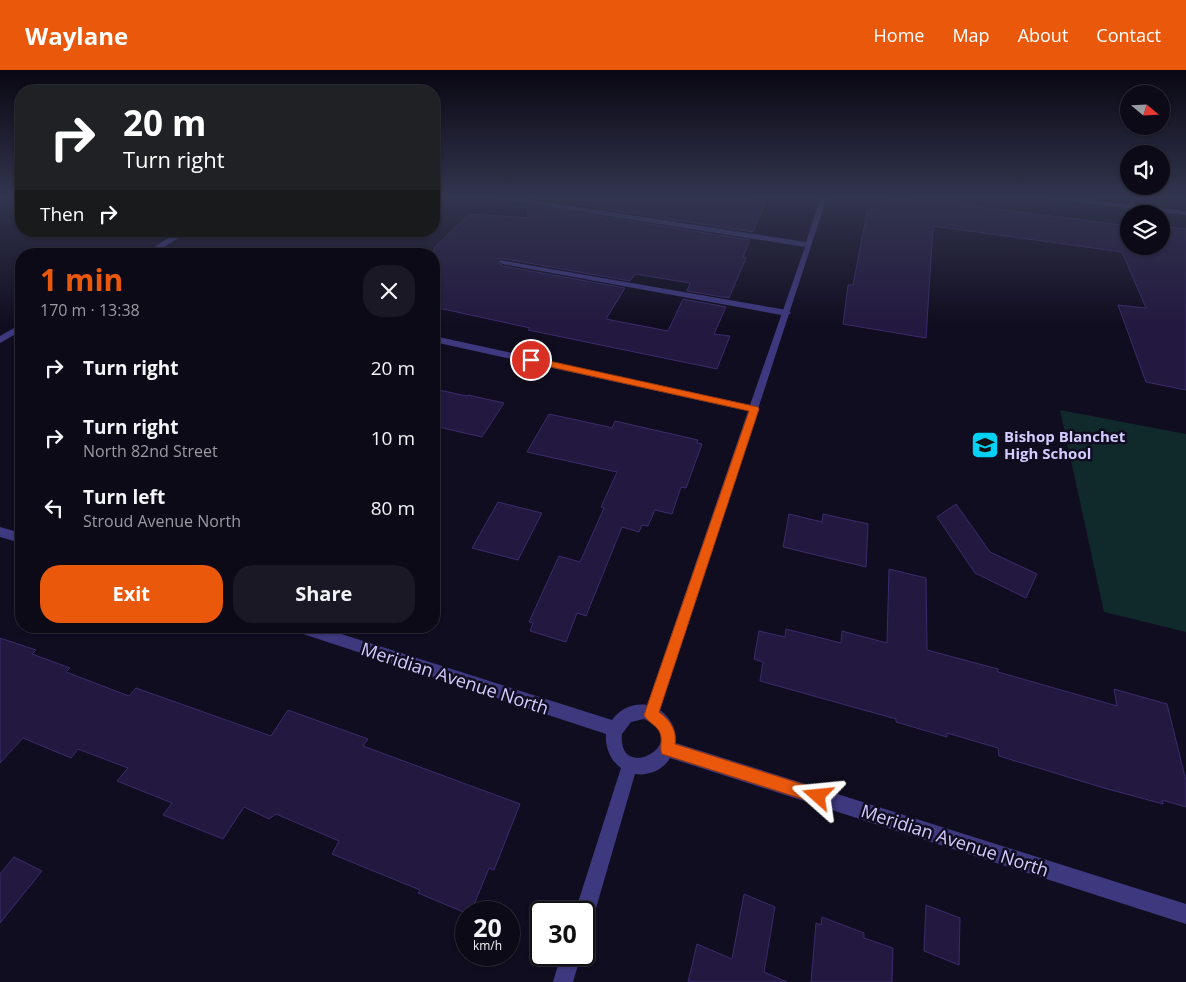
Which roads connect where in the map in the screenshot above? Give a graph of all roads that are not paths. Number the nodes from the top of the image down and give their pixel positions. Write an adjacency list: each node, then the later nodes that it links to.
1 (171, 240): 5 (street)
2 (774, 240): 4 (street)
3 (811, 240): 4 (street)
4 (809, 245): 7 (street)
5 (157, 248)
6 (503, 262): 7 (street)
7 (787, 312): 11 (street)
8 (15, 331): 9 (street)
9 (0, 340)
10 (440, 340): 11 (street)
11 (754, 409): 15 (street)
12 (0, 532): 13 (street)
13 (15, 536)
14 (318, 633): 16 (street, Meridian Avenue North)
15 (651, 715): 16 (street); 17 (street)
16 (615, 729): 18 (street)
17 (668, 749): 18 (street); 20 (street, Meridian Avenue North)
18 (630, 764): 19 (street)
19 (588, 901)
20 (1186, 914)
21 (568, 966): 22 (street)
22 (563, 982)

